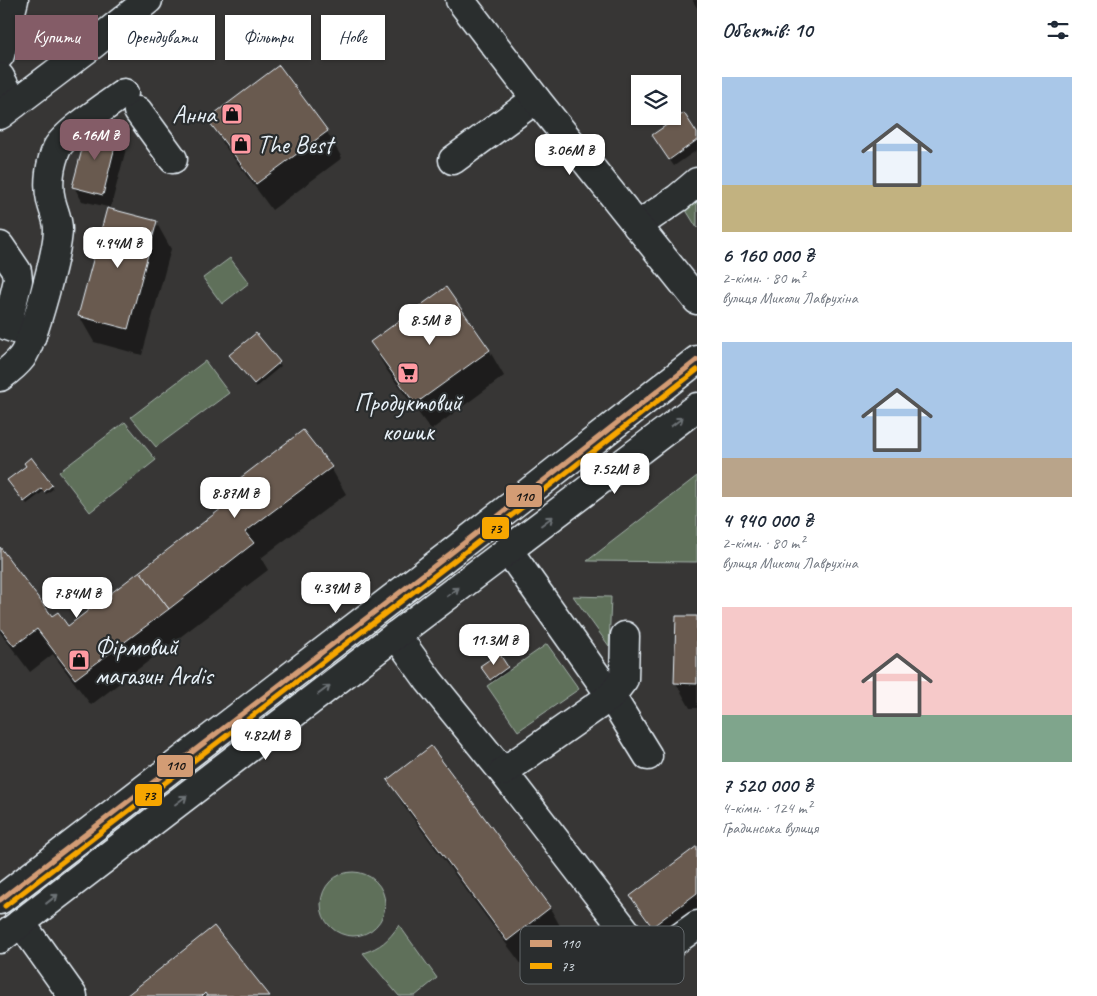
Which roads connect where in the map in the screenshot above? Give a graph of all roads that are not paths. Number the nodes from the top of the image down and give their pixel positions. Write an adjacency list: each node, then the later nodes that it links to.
1 (14, 0): 4 (street)
2 (148, 0): 7 (street)
3 (466, 2): 6 (street)
4 (0, 55)
5 (0, 77): 7 (street)
6 (536, 99): 9 (street); 11 (street)
7 (7, 110)
8 (173, 159): 14 (street)
9 (453, 160)
10 (697, 182): 11 (street)
11 (637, 226): 13 (street)
12 (0, 246): 14 (street)
13 (697, 300)
14 (32, 335): 16 (street)
15 (697, 360): 24 (street)
16 (0, 377)
17 (697, 407): 18 (street, one-way to 17)
18 (508, 550): 19 (street, one-way to 18); 21 (street)
19 (396, 634): 23 (street); 27 (street, one-way to 19)
20 (625, 636): 21 (street)
21 (611, 696): 22 (street); 23 (street)
22 (648, 756)
23 (502, 772): 26 (street)
24 (0, 900)
25 (697, 925): 28 (street)
26 (623, 926)
27 (10, 932): 29 (street)
28 (684, 934)
29 (73, 996)

